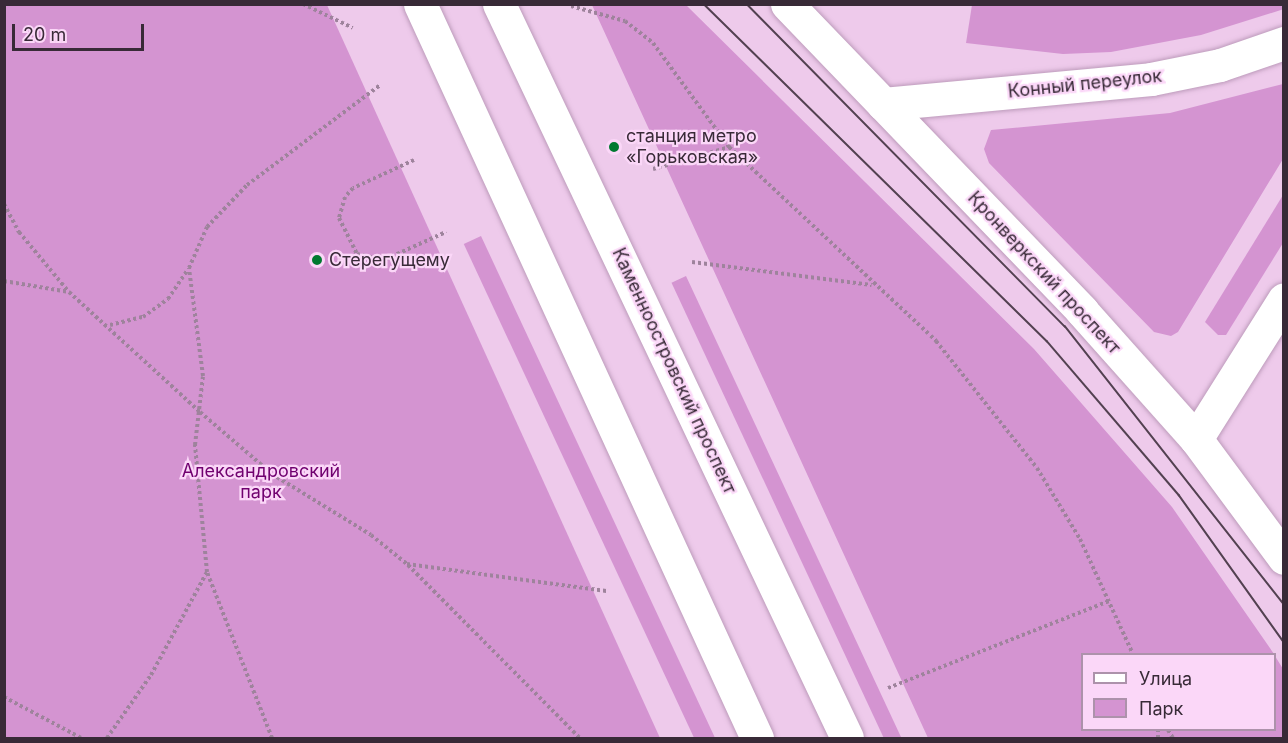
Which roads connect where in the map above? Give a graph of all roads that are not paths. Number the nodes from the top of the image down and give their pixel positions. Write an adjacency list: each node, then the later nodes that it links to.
1 (420, 4): 9 (main road)
2 (499, 4): 10 (main road, Каменноостровский проспект)
3 (787, 4): 5 (main road, Кронверкский проспект)
4 (1284, 43): 5 (main road, Конный переулок)
5 (883, 104): 7 (main road, Кронверкский проспект)
6 (1284, 299): 7 (main road)
7 (1196, 439): 8 (main road, Кронверкский проспект)
8 (1284, 558)
9 (757, 738)
10 (847, 738)

